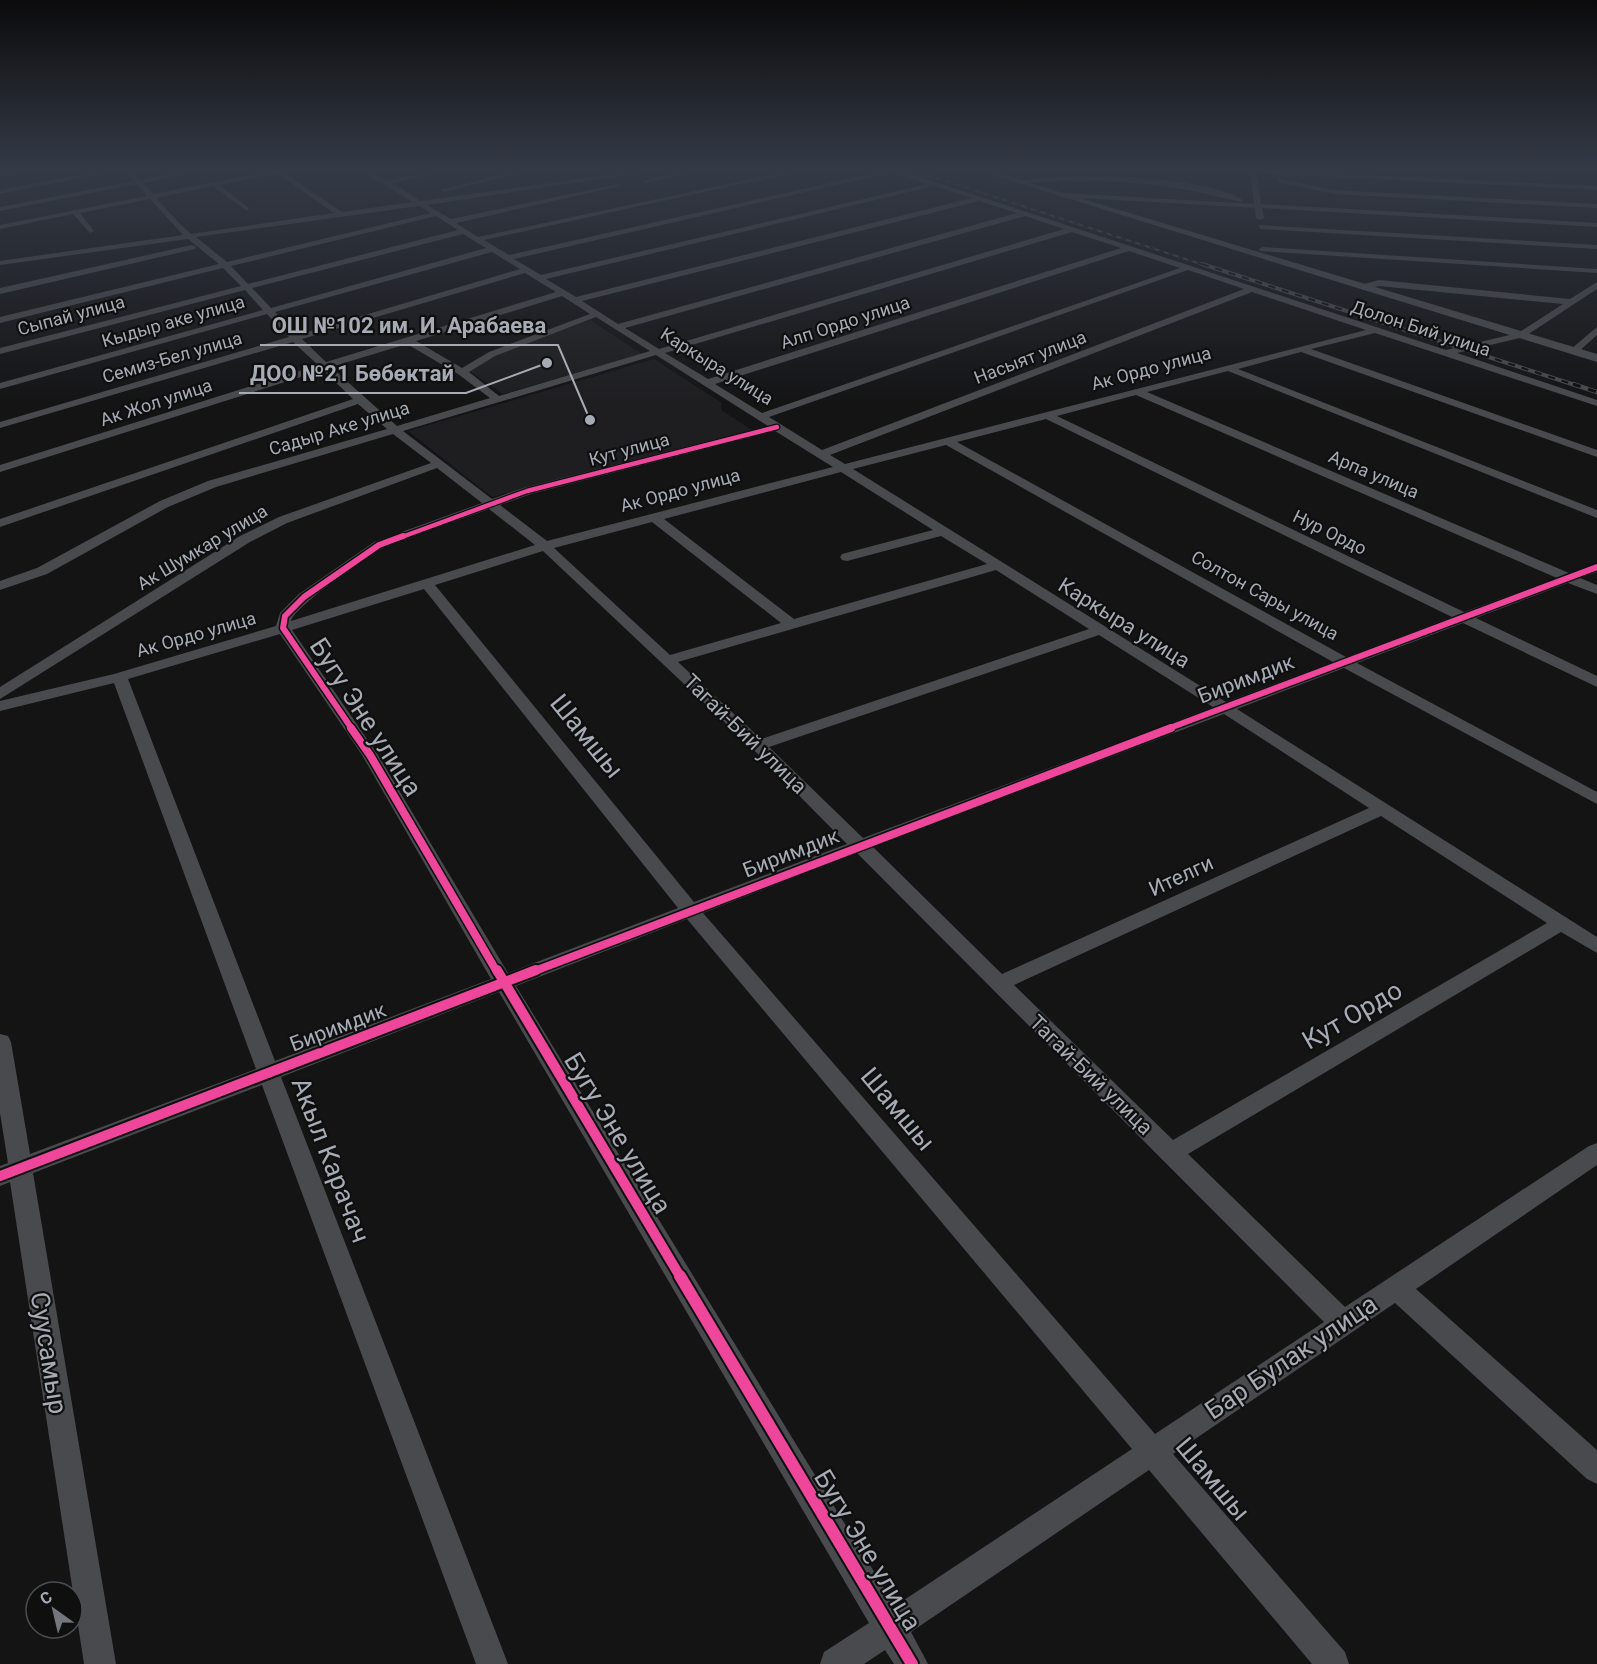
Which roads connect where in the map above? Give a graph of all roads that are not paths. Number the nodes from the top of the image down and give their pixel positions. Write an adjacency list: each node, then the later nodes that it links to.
1 (135, 248): 19 (street)
2 (168, 248): 30 (street)
3 (203, 248): 20 (street, Тагай-Бий улица)
4 (293, 248): 20 (street)
5 (398, 248): 27 (street, Сыпай улица)
6 (553, 248): 18 (street)
7 (668, 248): 25 (street)
8 (783, 248): 32 (street)
9 (902, 248): 37 (street)
10 (1011, 248): 46 (street, Садыр Аке улица)
11 (1129, 248): 22 (street, Долон Бий улица); 52 (street, Алп Ордо улица)
12 (1234, 248): 16 (main road)
13 (1253, 248): 16 (street)
14 (1342, 248): 21 (street)
15 (493, 249): 18 (street, Каркыра улица); 34 (street, Кыдыр аке улица)
16 (1248, 252): 28 (main road)
17 (1489, 256): 21 (street)
18 (508, 258): 23 (street, Каркыра улица)
19 (0, 264)
20 (225, 264): 27 (street, Тагай-Бий улица); 36 (street)
21 (1494, 264): 24 (street)
22 (1187, 268): 29 (street, Долон Бий улица); 59 (street)
23 (526, 270): 25 (street, Каркыра улица); 41 (street, Семиз-Бел улица)
24 (1597, 271)
25 (540, 278): 31 (street, Каркыра улица)
26 (1597, 285): 33 (street)
27 (247, 286): 34 (street, Тагай-Бий улица); 44 (street, Сыпай улица)
28 (1363, 287): 33 (street); 40 (main road)
29 (1252, 289): 38 (street, Долон Бий улица); 65 (street, Насыят улица)
30 (0, 291)
31 (563, 293): 32 (street, Каркыра улица); 42 (street, Ак Жол улица)
32 (575, 300): 35 (street, Каркыра улица)
33 (1574, 302): 40 (street)
34 (270, 311): 41 (street, Тагай-Бий улица); 53 (street, Кыдыр аке улица)
35 (597, 314): 37 (street, Каркыра улица); 51 (street)
36 (0, 320)
37 (617, 327): 46 (street, Каркыра улица)
38 (1375, 330): 43 (street, Ак Ордо улица); 47 (street, Долон Бий улица)
39 (1597, 330): 45 (street)
40 (1521, 335): 45 (main road); 47 (street)
41 (295, 338): 49 (street, Тагай-Бий улица); 60 (street, Семиз-Бел улица)
42 (408, 340): 49 (street, Ак Жол улица); 51 (street)
43 (1301, 349): 50 (street, Ак Ордо улица); 64 (street)
44 (0, 351)
45 (1574, 351): 48 (main road)
46 (659, 352): 52 (street, Каркыра улица); 56 (street, Садыр Аке улица)
47 (1446, 353): 57 (street, Долон Бий улица)
48 (1597, 358)
49 (324, 366): 55 (street, Тагай-Бий улица); 68 (street, Ак Жол улица)
50 (1228, 368): 54 (street, Ак Ордо улица); 70 (street)
51 (462, 372): 56 (street)
52 (707, 383): 59 (street, Каркыра улица)
53 (0, 386)
54 (1137, 392): 58 (street, Ак Ордо улица); 79 (street, Арпа улица)
55 (360, 400): 62 (street, Тагай-Бий улица); 72 (street)
56 (498, 400): 62 (street, Садыр Аке улица)
57 (1597, 403)
58 (1047, 415): 63 (street, Ак Ордо улица); 84 (street, Нур Ордо)
59 (760, 417): 61 (street, Каркыра улица)
60 (0, 425)
61 (777, 427): 65 (street, Каркыра улица); 69 (street, Кут улица)
62 (395, 430): 66 (street, Тагай-Бий улица); 78 (street, Садыр Аке улица)
63 (947, 441): 67 (street, Ак Ордо улица); 89 (street, Солтон Сары улица)
64 (1597, 454)
65 (820, 455): 67 (street, Каркыра улица)
66 (439, 464): 69 (street, Тагай-Бий улица); 92 (street, Ак Шумкар улица)
67 (843, 468): 71 (street, Ак Ордо улица); 73 (street, Каркыра улица)
68 (0, 469)
69 (490, 503): 74 (street, Тагай-Бий улица); 86 (street, Кут улица)
70 (1597, 514)
71 (654, 517): 74 (street, Ак Ордо улица); 85 (street)
72 (0, 523)
73 (944, 531): 75 (street); 76 (street, Каркыра улица)
74 (545, 546): 80 (street, Ак Ордо улица); 88 (street, Тагай-Бий улица)
75 (846, 557)
76 (998, 565): 85 (street); 87 (street, Каркыра улица)
77 (1597, 567): 79 (street, Биримдик)
78 (42, 571): 81 (street, Садыр Аке улица); 83 (street, Садыр Аке улица)
79 (1569, 578): 82 (street, Арпа улица); 84 (street, Биримдик)
80 (427, 584): 86 (street, Ак Ордо улица); 99 (street, Шамшы)
81 (0, 586)
82 (1597, 590)
83 (0, 597)
84 (1464, 617): 89 (street, Биримдик); 91 (street, Нур Ордо)
85 (792, 625): 88 (street)
86 (283, 628): 90 (street, Ак Ордо улица); 102 (street, Бугу Эне улица)
87 (1099, 630): 94 (street, Каркыра улица); 95 (street)
88 (668, 660): 95 (street, Тагай-Бий улица)
89 (1344, 662): 94 (street, Биримдик); 96 (street, Солтон Сары улица)
90 (119, 677): 93 (street, Ак Ордо улица); 105 (street, Акыл Карачач)
91 (1597, 682)
92 (0, 694)
93 (0, 706)
94 (1224, 707): 97 (street, Каркыра улица); 98 (street, Биримдик)
95 (758, 745): 98 (street, Тагай-Бий улица)
96 (1597, 799)
97 (1383, 808): 100 (street, Каркыра улица); 103 (street, Ителги)
98 (859, 846): 99 (street, Биримдик); 103 (street, Тагай-Бий улица)
99 (691, 911): 102 (street, Биримдик); 111 (street, Шамшы)
100 (1561, 923): 101 (street, Каркыра улица); 106 (street, Кут Ордо)
101 (1597, 946)
102 (504, 983): 105 (street, Биримдик); 113 (street, Бугу Эне улица)
103 (998, 984): 106 (street, Тагай-Бий улица)
104 (0, 1042): 108 (street, Суусамыр)
105 (268, 1074): 108 (street, Биримдик); 115 (street, Акыл Карачач)
106 (1170, 1153): 110 (street, Тагай-Бий улица)
107 (1594, 1160): 109 (street, Бар Булак улица)
108 (10, 1173): 114 (street, Суусамыр)
109 (1395, 1287): 110 (street, Бар Булак улица); 112 (street)
110 (1342, 1322): 111 (street, Бар Булак улица)
111 (1152, 1451): 113 (street, Бар Булак улица); 118 (street, Шамшы)
112 (1597, 1469)
113 (890, 1628): 116 (street, Бар Булак улица); 117 (street, Бугу Эне улица)
114 (100, 1664)
115 (492, 1664)
116 (836, 1664)
117 (912, 1664)
118 (1333, 1664)

